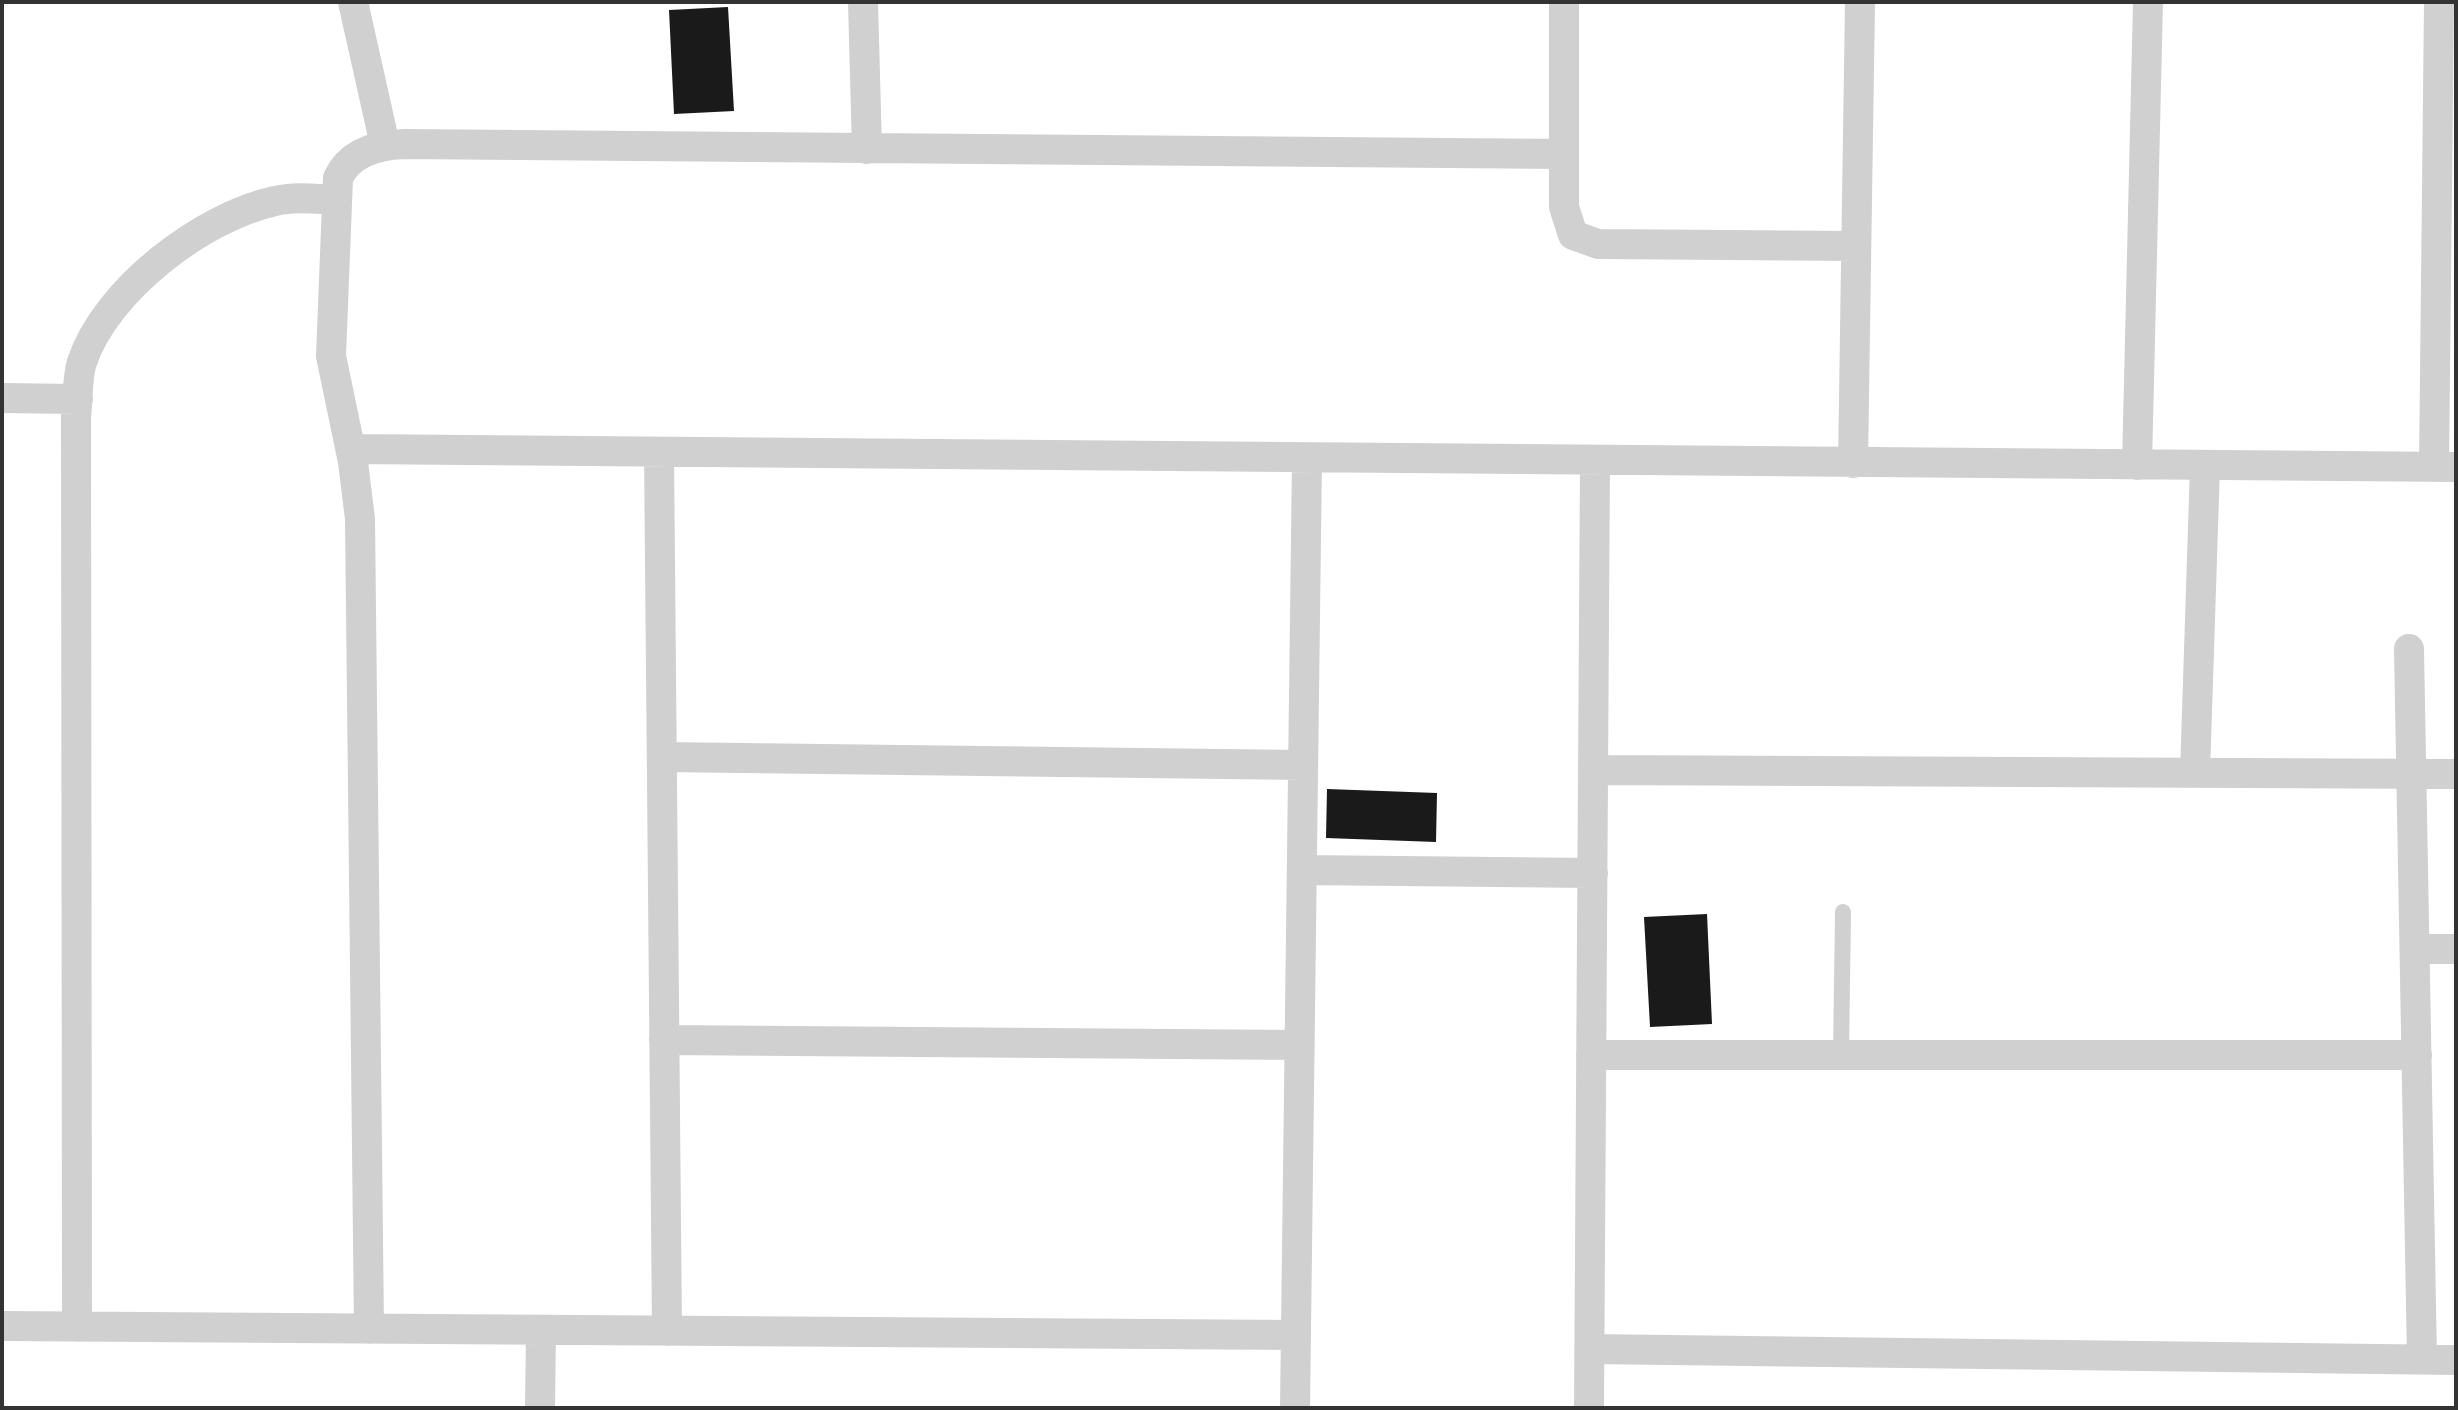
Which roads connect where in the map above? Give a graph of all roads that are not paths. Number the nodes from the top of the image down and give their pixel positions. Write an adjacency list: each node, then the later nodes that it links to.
1 (353, 2): 7 (street)
2 (863, 2): 8 (street)
3 (1564, 2): 9 (street)
4 (1860, 2): 11 (street)
5 (2148, 2): 19 (street)
6 (2439, 2): 21 (street)
7 (385, 145): 8 (street); 10 (street)
8 (867, 149): 9 (street)
9 (1563, 154): 11 (street)
10 (337, 200): 13 (street); 14 (street)
11 (1856, 246): 18 (street)
12 (2, 398): 13 (street)
13 (78, 399): 40 (street)
14 (351, 449): 15 (street); 41 (street)
15 (659, 452): 16 (street); 23 (street)
16 (1307, 458): 17 (street); 24 (street)
17 (1595, 461): 18 (street); 25 (street)
18 (1853, 463): 19 (street)
19 (2137, 465): 20 (street)
20 (2205, 466): 21 (street); 26 (street)
21 (2445, 467)
22 (2409, 649): 27 (street)
23 (662, 757): 24 (street); 34 (street)
24 (1303, 765): 29 (street)
25 (1594, 770): 26 (street); 30 (street)
26 (2195, 773): 27 (street)
27 (2411, 773): 28 (street); 32 (street)
28 (2456, 774)
29 (1302, 870): 30 (street); 35 (street)
30 (1593, 873): 36 (street)
31 (1843, 912): 37 (lane)
32 (2415, 949): 33 (street); 38 (street)
33 (2456, 949)
34 (664, 1040): 35 (street); 43 (street)
35 (1299, 1045): 44 (street)
36 (1591, 1055): 37 (street); 45 (street)
37 (1841, 1055): 38 (street)
38 (2417, 1055): 46 (street)
39 (2, 1326): 40 (street)
40 (77, 1327): 41 (street)
41 (369, 1329): 42 (street)
42 (541, 1330): 43 (street); 48 (street)
43 (667, 1331): 44 (street)
44 (1296, 1335): 49 (street)
45 (1590, 1349): 46 (street); 50 (street)
46 (2422, 1359): 47 (street)
47 (2456, 1360)
48 (540, 1408)
49 (1295, 1408)
50 (1589, 1408)

